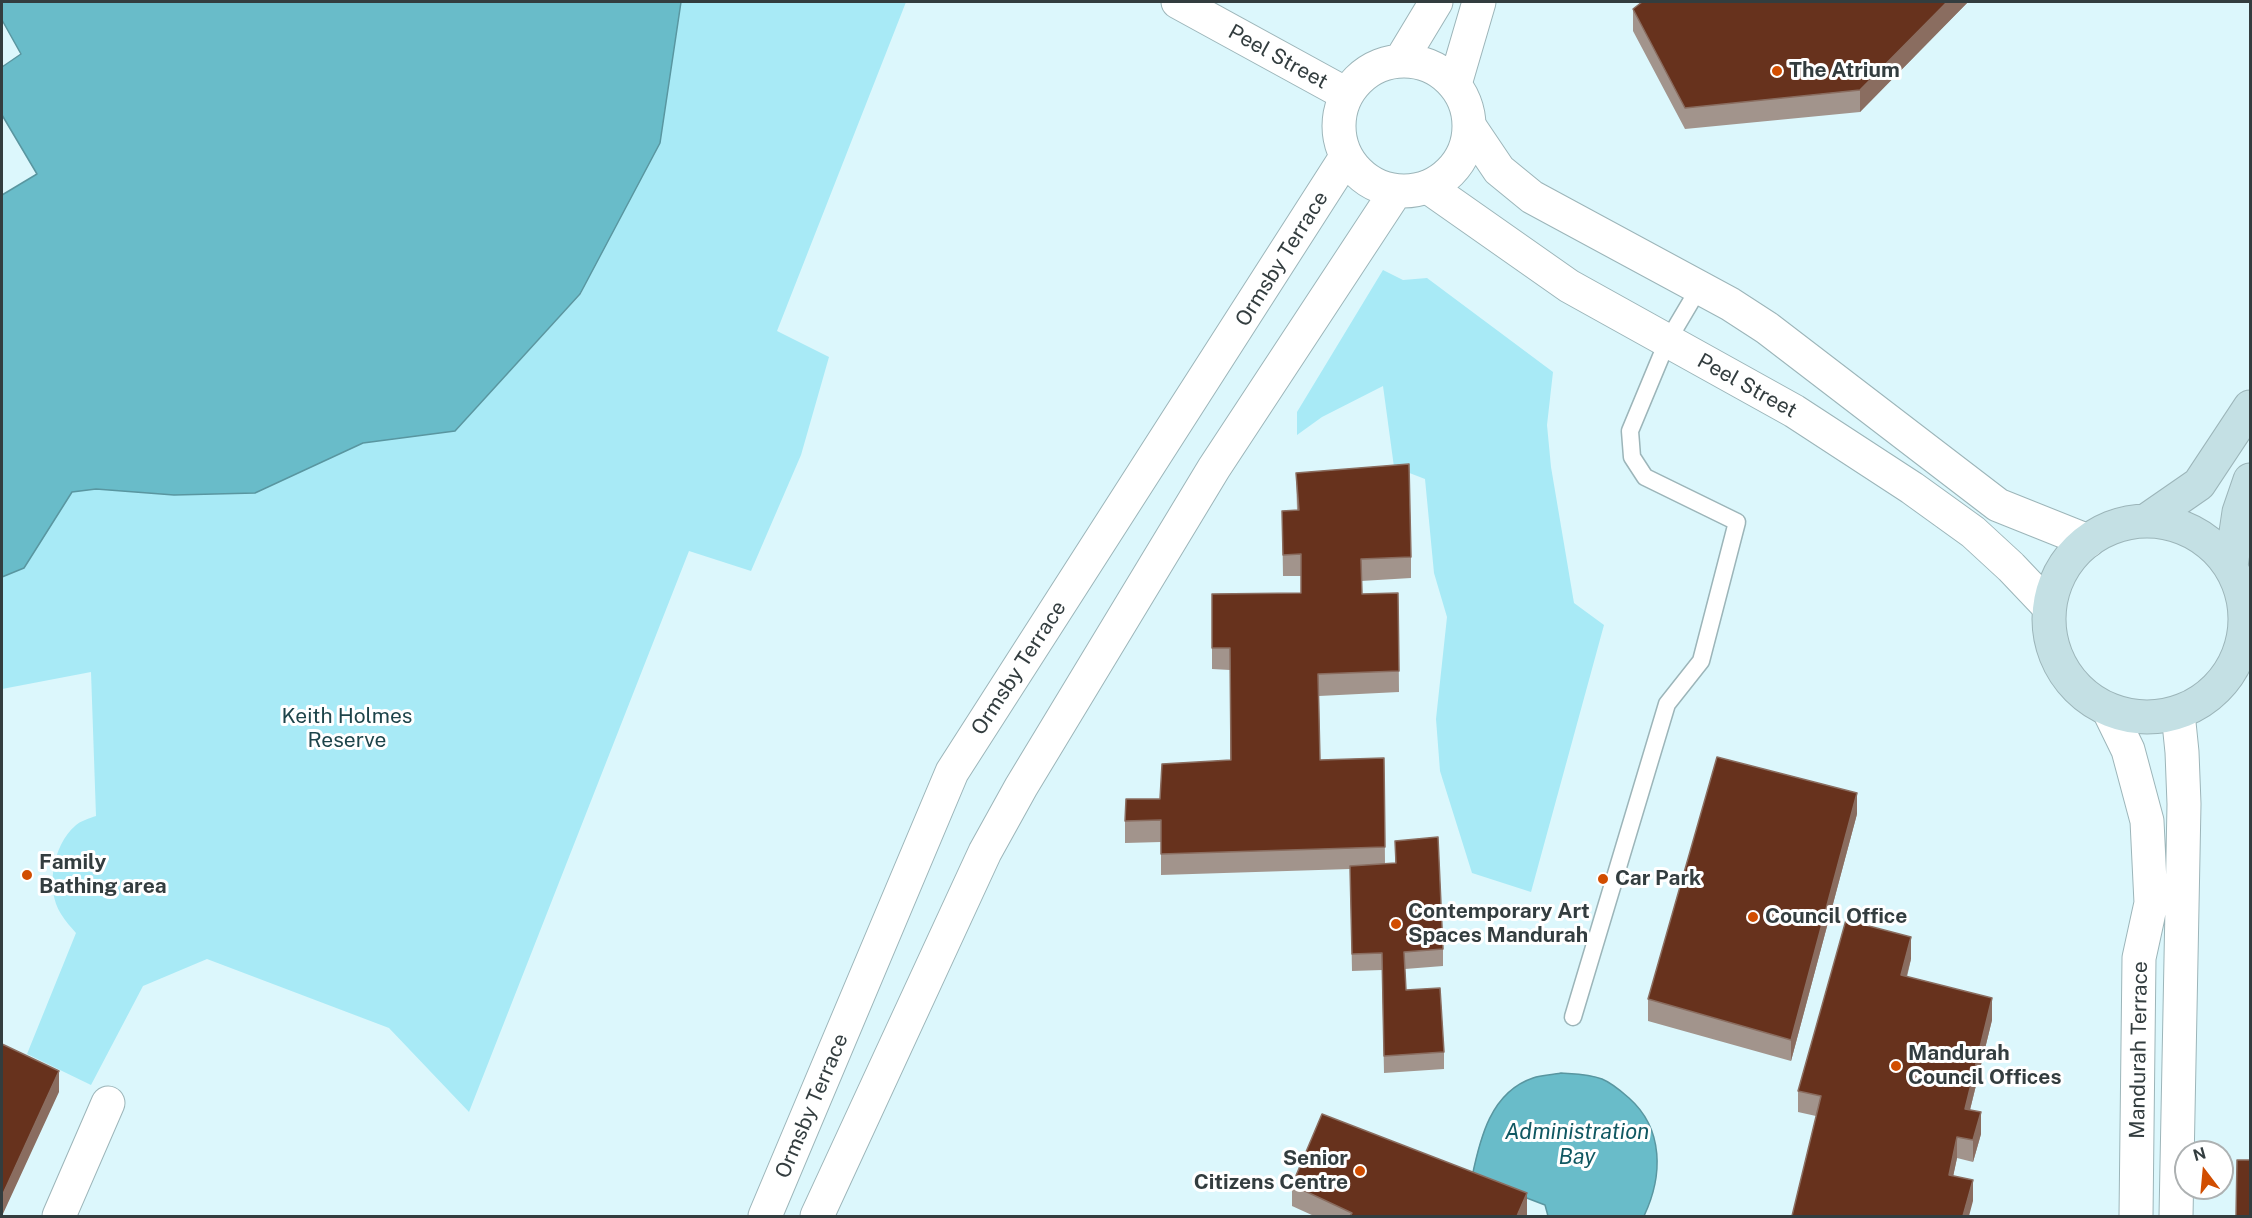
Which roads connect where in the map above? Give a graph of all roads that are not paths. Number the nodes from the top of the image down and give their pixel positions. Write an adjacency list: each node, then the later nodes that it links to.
1 (1179, 2): 6 (street, Peel Street)
2 (1436, 2): 4 (street)
3 (1479, 2): 5 (street)
4 (1401, 60): 5 (street); 6 (street)
5 (1455, 84): 7 (street)
6 (1347, 94): 8 (street)
7 (1470, 127): 9 (street); 11 (street)
8 (1346, 157): 10 (street); 26 (street, Ormsby Terrace)
9 (1428, 186): 10 (street); 12 (street, Peel Street)
10 (1396, 191): 27 (street)
11 (1699, 288): 12 (lane); 16 (street)
12 (1667, 342): 18 (street, Peel Street); 23 (lane)
13 (2250, 407): 15 (main road)
14 (2250, 480): 17 (main road)
15 (2147, 520): 16 (main road); 17 (main road)
16 (2088, 541): 18 (main road)
17 (2231, 566): 19 (main road)
18 (2049, 607): 21 (main road)
19 (2248, 618): 20 (main road)
20 (2243, 665): 22 (main road)
21 (2109, 711): 22 (main road); 28 (street, Mandurah Terrace)
22 (2178, 713): 29 (street, Mandurah Terrace)
23 (1573, 1017)
24 (108, 1103): 25 (street)
25 (59, 1216)
26 (765, 1216)
27 (817, 1216)
28 (2136, 1216)
29 (2176, 1216)

